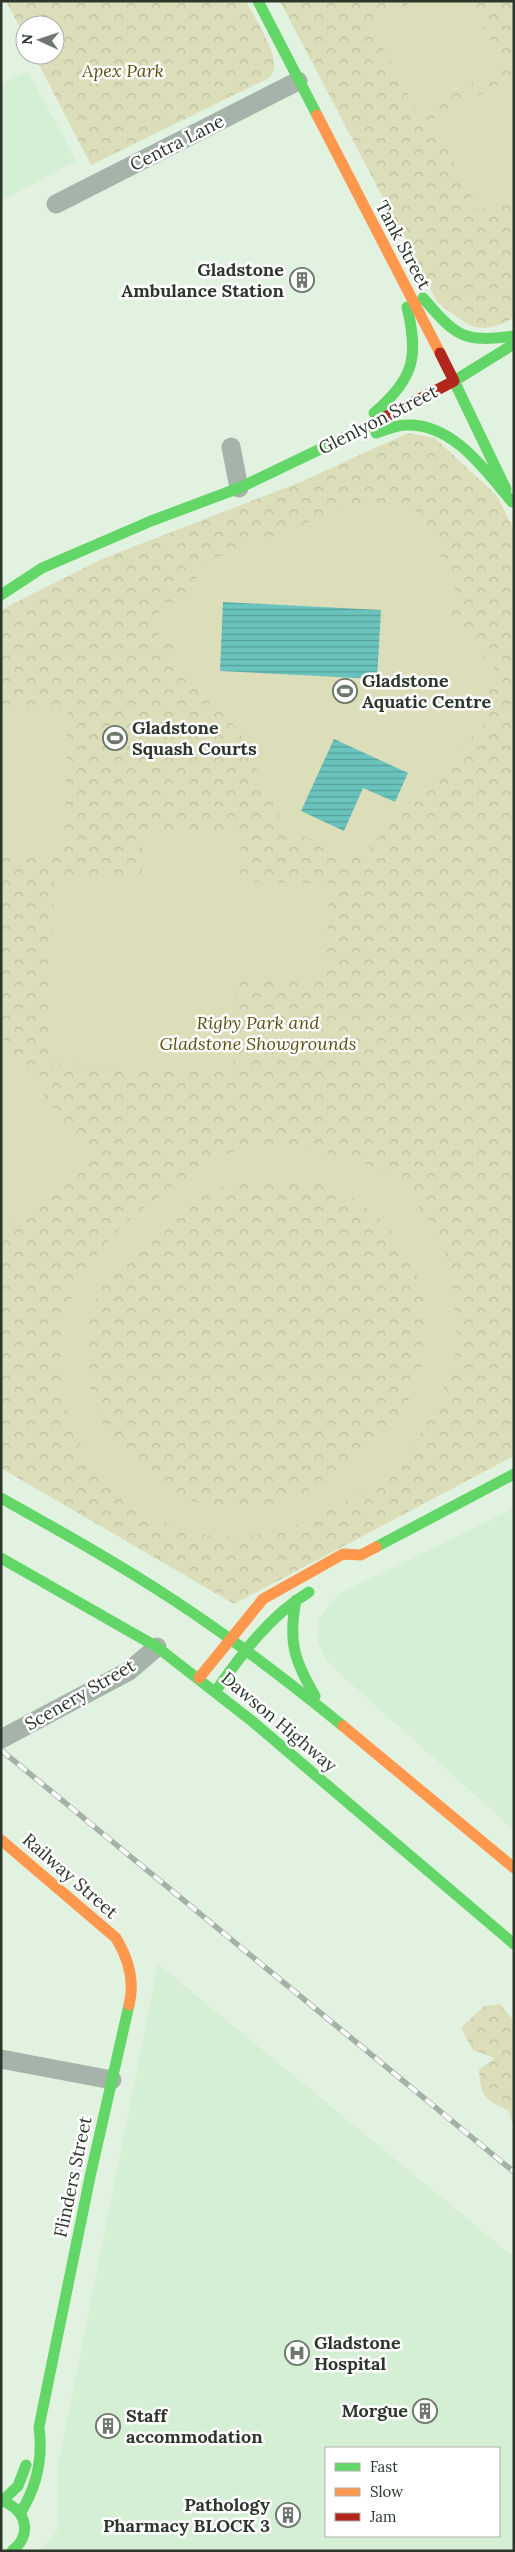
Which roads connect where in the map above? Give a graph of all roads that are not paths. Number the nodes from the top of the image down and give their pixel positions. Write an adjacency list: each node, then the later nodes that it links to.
1 (258, 1): 2 (main road, Tank Street)
2 (298, 81): 3 (street, Centra Lane); 4 (main road, Tank Street)
3 (56, 204)
4 (397, 269): 5 (main road); 7 (main road, Tank Street); 8 (main road)
5 (514, 336)
6 (514, 344): 7 (main road, Glenlyon Street)
7 (454, 381): 8 (main road, Glenlyon Street); 11 (main road, Tank Street)
8 (334, 444): 10 (main road, Glenlyon Street); 11 (main road)
9 (231, 447): 10 (street)
10 (239, 488): 12 (main road, Glenlyon Street)
11 (513, 503)
12 (42, 568): 13 (main road, Glenlyon Street); 14 (main road, Glenlyon Street)
13 (18, 570)
14 (1, 595)
15 (514, 1474): 17 (main road)
16 (1, 1498): 22 (main road, Dawson Highway)
17 (361, 1555): 19 (main road); 22 (main road)
18 (1, 1558): 23 (main road, Dawson Highway)
19 (353, 1569)
20 (322, 1586): 21 (main road)
21 (296, 1600): 24 (main road); 27 (main road)
22 (229, 1638): 24 (main road, Dawson Highway); 25 (main road)
23 (157, 1647): 25 (main road, Dawson Highway); 28 (street, Scenery Street)
24 (245, 1651): 26 (main road); 27 (main road, Dawson Highway)
25 (199, 1678): 26 (main road, Dawson Highway)
26 (215, 1692): 32 (main road, Dawson Highway)
27 (321, 1707): 30 (main road, Dawson Highway)
28 (1, 1739)
29 (1, 1840): 31 (main road, Railway Street)
30 (514, 1868)
31 (116, 1938): 34 (main road, Flinders Street)
32 (514, 1944)
33 (1, 2059): 34 (street)
34 (112, 2080): 35 (main road, Flinders Street)
35 (39, 2427): 36 (main road, Flinders Street); 37 (main road, Flinders Street)
36 (1, 2502): 37 (main road, Flinders Street)
37 (21, 2512): 38 (main road)
38 (12, 2551)

